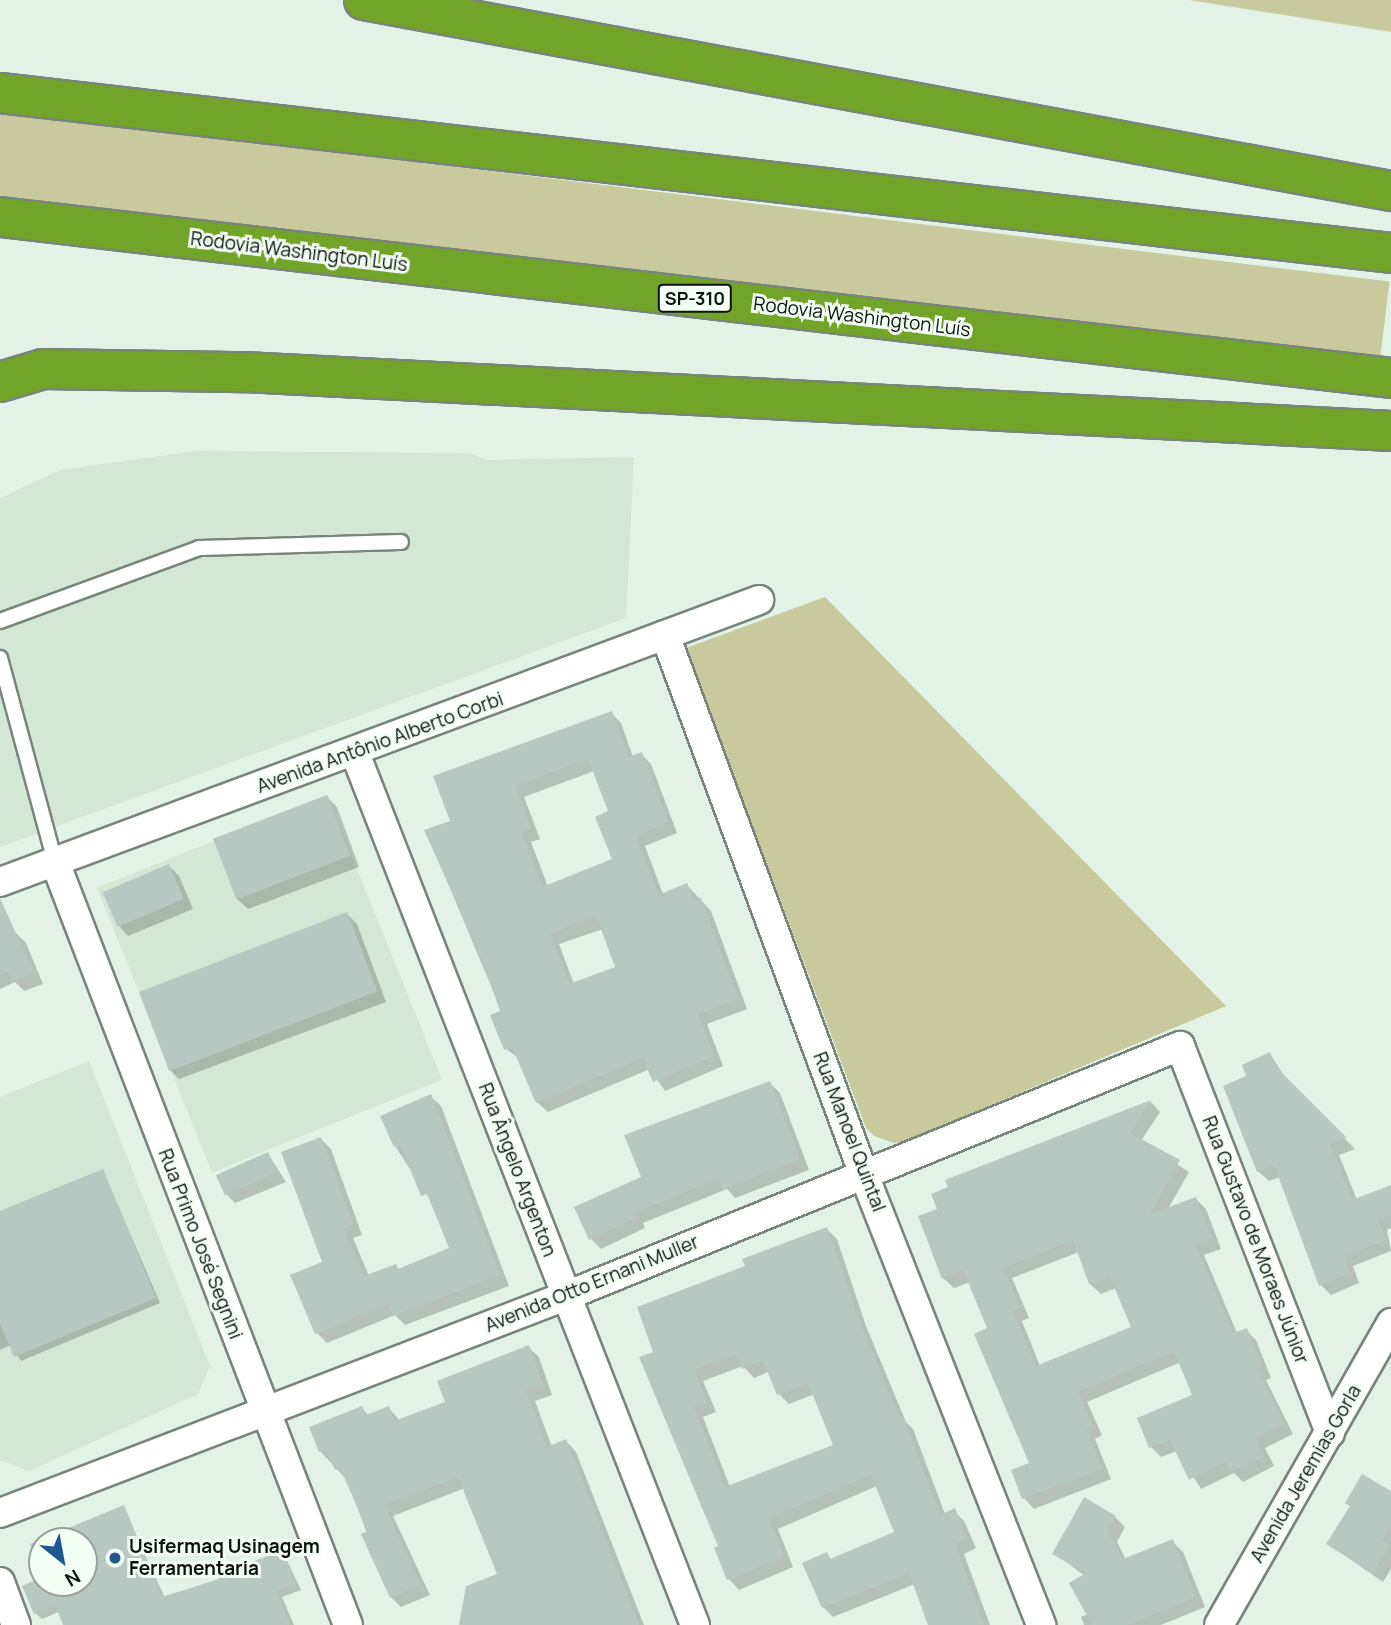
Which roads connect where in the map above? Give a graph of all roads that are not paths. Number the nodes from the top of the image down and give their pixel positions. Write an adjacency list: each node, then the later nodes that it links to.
1 (364, 0): 3 (highway)
2 (0, 93): 5 (highway)
3 (1391, 191)
4 (0, 217): 6 (highway, Rodovia Washington Luís / SP-310)
5 (1391, 253)
6 (1391, 378)
7 (0, 382): 8 (highway)
8 (1391, 431)
9 (401, 542): 11 (lane)
10 (759, 600): 12 (street, Avenida Antônio Alberto Corbi)
11 (0, 621)
12 (665, 635): 14 (street, Avenida Antônio Alberto Corbi); 18 (street, Rua Manoel Quintal)
13 (0, 658): 15 (lane)
14 (355, 753): 15 (street, Avenida Antônio Alberto Corbi); 19 (street, Rua Ângelo Argenton)
15 (55, 862): 16 (street, Avenida Antônio Alberto Corbi); 21 (street, Rua Primo José Segnini)
16 (0, 882)
17 (1180, 1046): 18 (street, Avenida Otto Ernani Muller); 22 (street, Rua Gustavo de Moraes Júnior)
18 (864, 1175): 19 (street, Avenida Otto Ernani Muller); 28 (street, Rua Manoel Quintal)
19 (566, 1296): 21 (street, Avenida Otto Ernani Muller); 27 (street, Rua Ângelo Argenton)
20 (1391, 1323): 22 (street, Avenida Jeremias Gorla)
21 (264, 1413): 23 (street, Avenida Otto Ernani Muller); 26 (street, Rua Primo José Segnini)
22 (1330, 1433): 29 (street, Avenida Jeremias Gorla)
23 (0, 1513)
24 (0, 1582): 25 (street)
25 (16, 1625)
26 (348, 1625)
27 (695, 1625)
28 (1041, 1625)
29 (1219, 1625)

